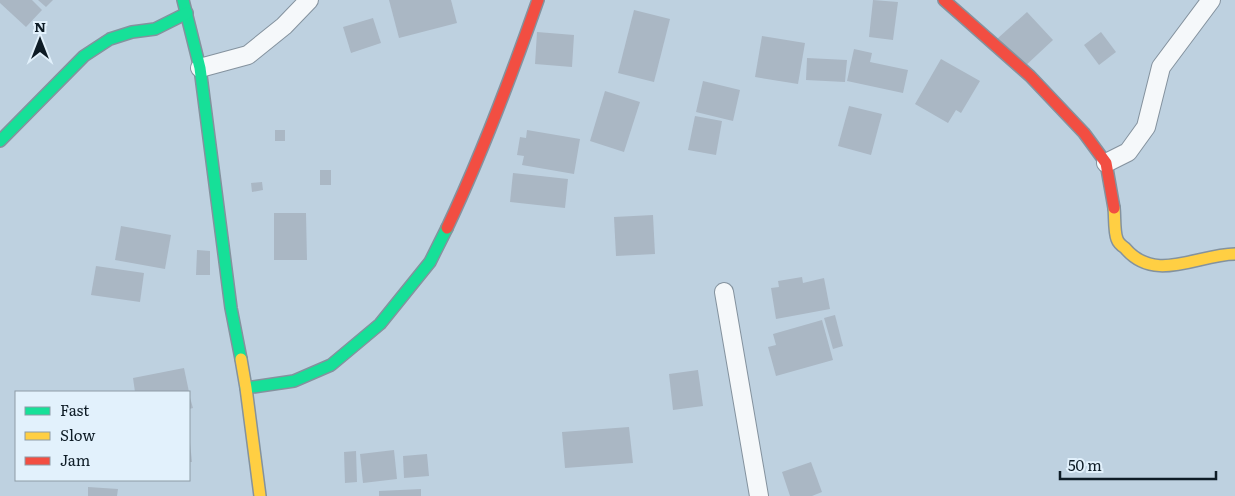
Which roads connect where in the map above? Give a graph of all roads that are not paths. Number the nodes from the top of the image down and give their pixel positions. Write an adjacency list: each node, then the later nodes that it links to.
1 (183, 0): 6 (street)
2 (309, 0): 7 (street)
3 (538, 0): 12 (street)
4 (1210, 0): 9 (street)
5 (951, 2): 9 (street)
6 (187, 13): 7 (street); 8 (street)
7 (200, 68): 12 (street)
8 (0, 141)
9 (1106, 163): 10 (street)
10 (1235, 254)
11 (724, 292): 14 (street)
12 (246, 388): 13 (street)
13 (260, 496)
14 (758, 496)

